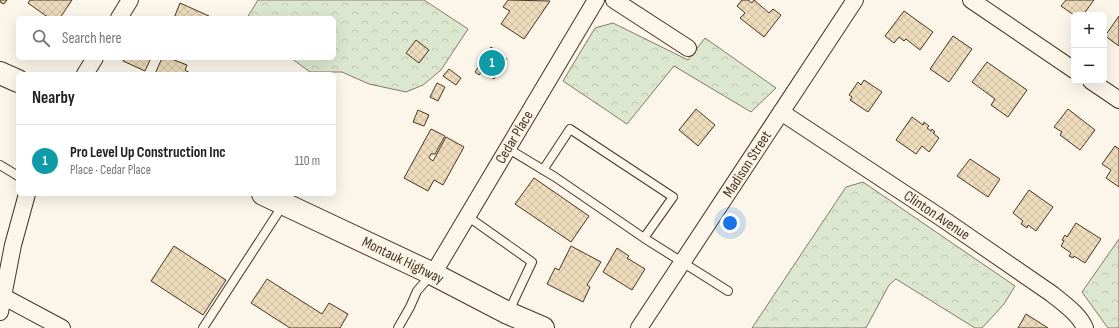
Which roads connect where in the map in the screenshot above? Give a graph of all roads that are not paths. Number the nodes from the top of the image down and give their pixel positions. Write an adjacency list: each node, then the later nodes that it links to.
1 (130, 0): 6 (street)
2 (596, 0): 16 (street, Cedar Place)
3 (614, 0): 7 (street)
4 (855, 0): 15 (street, Madison Street)
5 (971, 0): 9 (street)
6 (120, 16)
7 (688, 48)
8 (94, 60): 10 (street)
9 (1071, 68)
10 (86, 72)
11 (0, 73): 12 (main road)
12 (16, 80)
13 (1095, 84): 14 (street)
14 (1119, 100)
15 (781, 112): 25 (street, Madison Street); 35 (street, Clinton Avenue)
16 (507, 148): 18 (lane); 23 (street, Cedar Place)
17 (0, 165): 19 (lane)
18 (543, 170): 24 (lane); 24 (lane)
19 (16, 175)
20 (26, 196): 28 (street)
21 (267, 196): 22 (main road, Montauk Highway)
22 (284, 204): 26 (main road, Montauk Highway); 31 (lane)
23 (467, 216): 26 (street, Cedar Place); 29 (lane)
24 (644, 238): 25 (lane)
25 (683, 263): 27 (lane); 34 (street, Madison Street)
26 (432, 274): 29 (main road, Montauk Highway); 32 (lane)
27 (728, 292)
28 (2, 305): 30 (street)
29 (508, 313): 33 (main road, Montauk Highway)
30 (62, 328)
31 (203, 328)
32 (398, 328)
33 (543, 328)
34 (640, 328)
35 (1085, 328)

